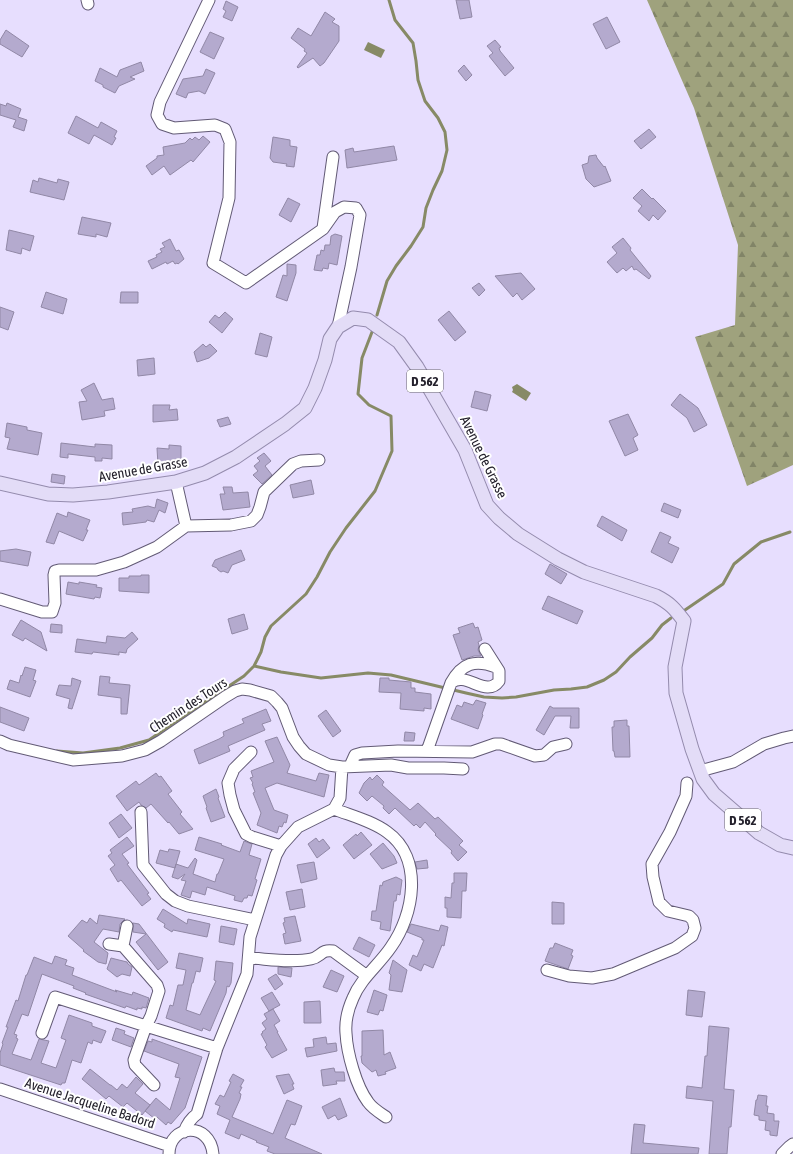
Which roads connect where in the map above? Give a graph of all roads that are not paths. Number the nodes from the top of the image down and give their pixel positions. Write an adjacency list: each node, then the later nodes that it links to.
1 (209, 0): 3 (street)
2 (333, 158): 3 (street)
3 (323, 229): 4 (street)
4 (338, 327): 6 (main road, Avenue de Grasse); 20 (main road, Avenue de Grasse / D 562)
5 (319, 460): 8 (street)
6 (176, 482): 7 (main road, Avenue de Grasse); 8 (street)
7 (0, 483)
8 (186, 526): 9 (street)
9 (0, 599)
10 (485, 649): 11 (street)
11 (496, 667): 12 (street); 12 (street)
12 (451, 683): 16 (street)
13 (793, 736): 20 (street)
14 (0, 741): 18 (street, Chemin des Tours)
15 (566, 744): 16 (street)
16 (427, 751): 18 (street)
17 (251, 752): 24 (street)
18 (346, 767): 19 (street, Chemin des Tours); 22 (street)
19 (463, 769)
20 (700, 771): 25 (main road, Avenue de Grasse / D 562)
21 (687, 783): 31 (street)
22 (334, 809): 24 (street); 32 (street)
23 (141, 812): 26 (street)
24 (281, 846): 26 (street)
25 (793, 848)
26 (255, 920): 30 (street)
27 (127, 926): 29 (street)
28 (108, 944): 29 (street)
29 (124, 946): 33 (street)
30 (249, 958): 32 (street); 35 (street)
31 (546, 970)
32 (367, 976): 39 (street)
33 (146, 1026): 34 (street); 35 (street); 36 (street)
34 (42, 1033)
35 (217, 1048): 38 (street)
36 (154, 1085)
37 (0, 1090): 43 (street, Avenue Jacqueline Badord)
38 (197, 1114): 40 (street); 41 (street)
39 (386, 1117)
40 (184, 1132): 41 (street); 43 (street)
41 (202, 1134): 44 (street)
42 (793, 1144): 45 (street)
43 (169, 1150)
44 (213, 1154)
45 (782, 1154)

